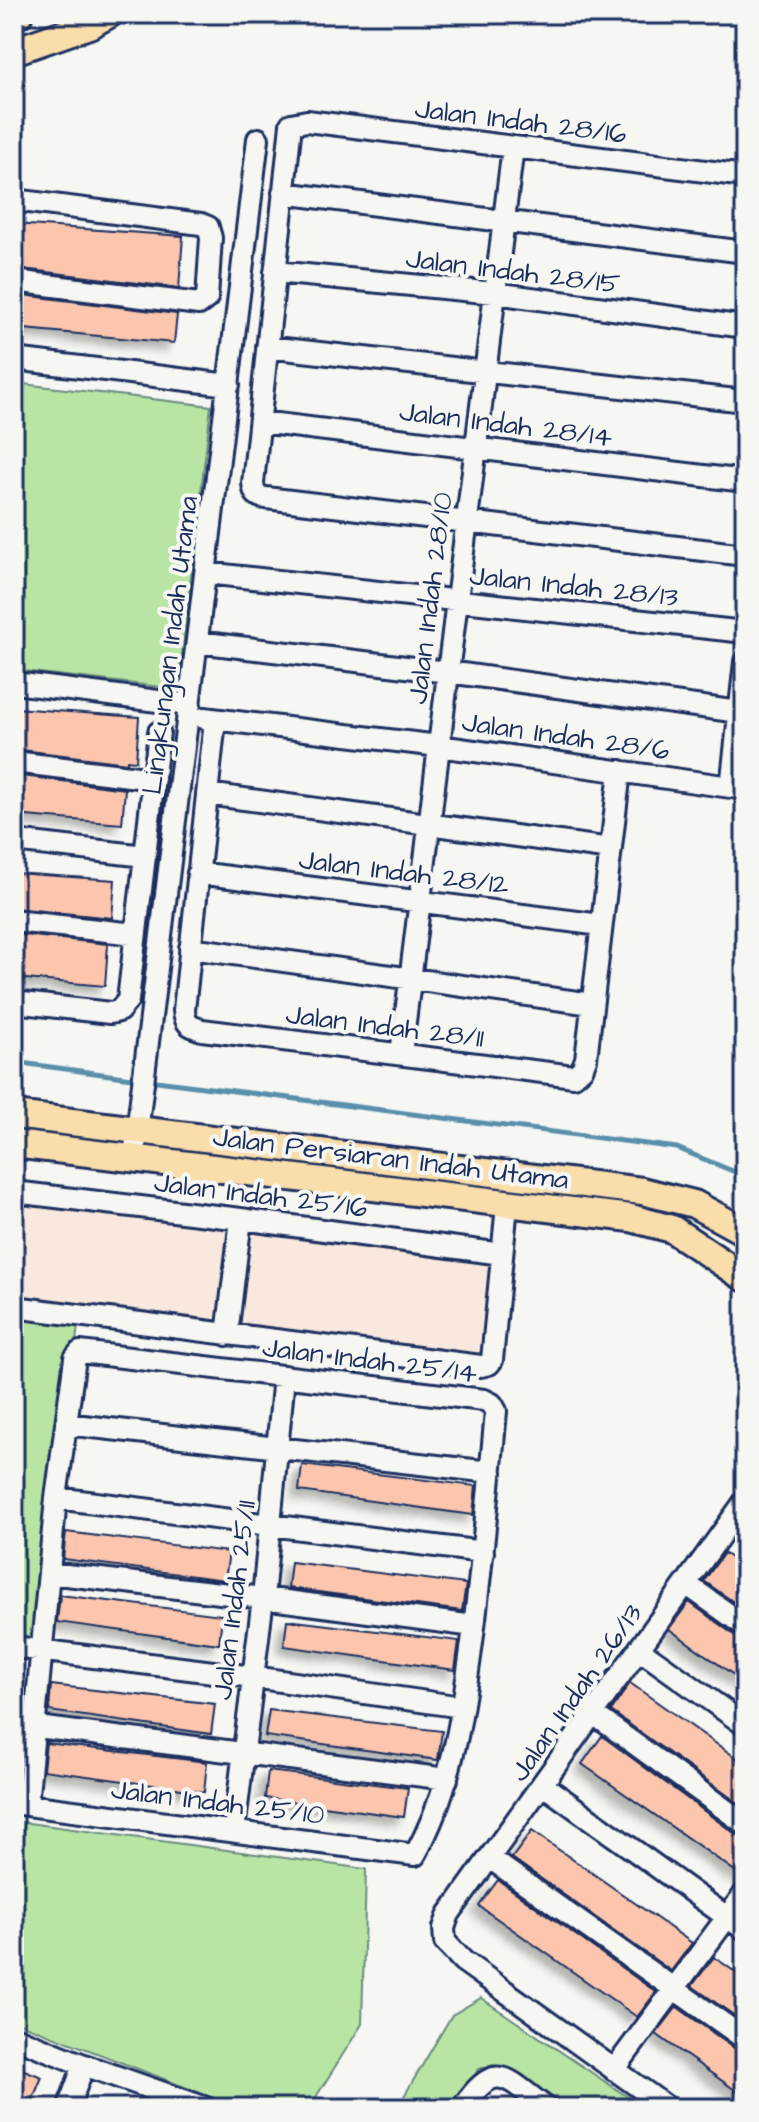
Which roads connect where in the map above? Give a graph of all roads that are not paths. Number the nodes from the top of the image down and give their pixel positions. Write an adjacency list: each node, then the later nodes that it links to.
1 (109, 14): 2 (main road)
2 (14, 51)
3 (258, 139): 17 (street, Lingkungan Indah Utama)
4 (513, 147): 5 (street, Jalan Indah 28/16); 6 (street, Jalan Indah 28/16); 8 (street, Jalan Indah 28/10)
5 (745, 176)
6 (283, 193): 8 (street); 10 (street)
7 (14, 200): 11 (street)
8 (504, 221): 9 (street); 12 (street, Jalan Indah 28/10)
9 (745, 252)
10 (275, 272): 12 (street, Jalan Indah 28/15); 14 (street)
11 (14, 281)
12 (495, 293): 13 (street, Jalan Indah 28/15); 16 (street, Jalan Indah 28/10)
13 (745, 327)
14 (267, 347): 16 (street); 19 (street)
15 (14, 359): 17 (street)
16 (485, 372): 18 (street); 20 (street, Jalan Indah 28/10)
17 (229, 385): 24 (street, Lingkungan Indah Utama)
18 (745, 401)
19 (260, 422): 20 (street, Jalan Indah 28/14); 22 (street)
20 (476, 447): 21 (street, Jalan Indah 28/14); 22 (street, Jalan Indah 28/10)
21 (745, 481)
22 (466, 524): 23 (street); 25 (street, Jalan Indah 28/10)
23 (745, 555)
24 (206, 573): 25 (street, Jalan Indah 28/13); 27 (street, Lingkungan Indah Utama)
25 (457, 601): 26 (street, Jalan Indah 28/13); 29 (street, Jalan Indah 28/10)
26 (745, 632)
27 (197, 642): 29 (street); 31 (street, Lingkungan Indah Utama)
28 (745, 662): 32 (street)
29 (448, 672): 32 (street); 35 (street, Jalan Indah 28/10)
30 (14, 683): 31 (street, Jalan Indah 28/6)
31 (189, 711): 33 (street, Jalan Indah 28/6); 56 (street, Lingkungan Indah Utama)
32 (739, 712): 39 (street)
33 (215, 720): 35 (street, Jalan Indah 28/6); 40 (street)
34 (159, 732): 38 (street)
35 (439, 746): 37 (street, Jalan Indah 28/6); 41 (street, Jalan Indah 28/10)
36 (14, 762): 38 (street)
37 (620, 771): 39 (street, Jalan Indah 28/6); 43 (street)
38 (154, 779): 44 (street)
39 (738, 788)
40 (207, 794): 41 (street); 45 (street)
41 (430, 824): 43 (street); 46 (street, Jalan Indah 28/10)
42 (14, 841): 44 (street)
43 (611, 849): 48 (street)
44 (145, 856): 49 (street)
45 (198, 873): 46 (street, Jalan Indah 28/12); 50 (street)
46 (420, 901): 48 (street, Jalan Indah 28/12); 51 (street, Jalan Indah 28/10)
47 (14, 921): 49 (street)
48 (601, 925): 53 (street)
49 (135, 934): 52 (street)
50 (190, 948): 51 (street); 54 (street, Jalan Indah 28/11)
51 (410, 980): 53 (street); 54 (street, Jalan Indah 28/10)
52 (14, 1002)
53 (592, 1004): 54 (street, Jalan Indah 28/11)
54 (401, 1054)
55 (14, 1115): 56 (main road, Jalan Persiaran Indah Utama)
56 (138, 1130): 58 (street, Lingkungan Indah Utama); 62 (main road, Jalan Persiaran Indah Utama)
57 (14, 1144): 58 (main road, Jalan Persiaran Indah Utama)
58 (134, 1157): 60 (main road, Jalan Persiaran Indah Utama)
59 (14, 1192): 61 (street, Jalan Indah 25/16)
60 (507, 1205): 63 (street); 64 (main road, Jalan Persiaran Indah Utama)
61 (241, 1219): 63 (street, Jalan Indah 25/16); 66 (street)
62 (743, 1227)
63 (502, 1254): 66 (street)
64 (745, 1278)
65 (14, 1307): 66 (street)
66 (227, 1335)
67 (284, 1376): 68 (street, Jalan Indah 25/14); 69 (street, Jalan Indah 25/11); 70 (street, Jalan Indah 25/14)
68 (66, 1424): 69 (street); 71 (street)
69 (279, 1446): 70 (street); 74 (street, Jalan Indah 25/11)
70 (491, 1472): 75 (street, Jalan Indah 25/14)
71 (56, 1498): 74 (street); 76 (street)
72 (745, 1501): 73 (street, Jalan Indah 26/13)
73 (739, 1523): 77 (street, Jalan Indah 26/13)
74 (270, 1525): 75 (street); 78 (street, Jalan Indah 25/11)
75 (483, 1552): 79 (street, Jalan Indah 25/14)
76 (49, 1573): 78 (street); 83 (street)
77 (686, 1584): 80 (street); 82 (street, Jalan Indah 26/13)
78 (263, 1598): 79 (street); 84 (street, Jalan Indah 25/11)
79 (474, 1626): 85 (street, Jalan Indah 25/14)
80 (745, 1626)
81 (14, 1647): 83 (street)
82 (639, 1649): 86 (street, Jalan Indah 26/13); 88 (street)
83 (40, 1650): 84 (street); 87 (street)
84 (253, 1677): 85 (street); 89 (street, Jalan Indah 25/11)
85 (462, 1707): 90 (street, Jalan Indah 25/14)
86 (592, 1713): 91 (street, Jalan Indah 26/13); 93 (street)
87 (24, 1725): 89 (street); 92 (street)
88 (745, 1725)
89 (243, 1753): 90 (street); 94 (street, Jalan Indah 25/11)
90 (447, 1779): 95 (street, Jalan Indah 25/14)
91 (543, 1785): 96 (street, Jalan Indah 26/13); 98 (street)
92 (20, 1804): 94 (street, Jalan Indah 25/10)
93 (745, 1824)
94 (234, 1831): 95 (street, Jalan Indah 25/10)
95 (415, 1855)
96 (491, 1859): 100 (street); 104 (street, Jalan Indah 26/13)
97 (745, 1893): 98 (street)
98 (727, 1917): 99 (street); 100 (street)
99 (745, 1930)
100 (676, 1989): 102 (street); 104 (street)
101 (14, 2037): 103 (street)
102 (745, 2039)
103 (84, 2065): 105 (street); 106 (street)
104 (614, 2070): 109 (street)
105 (68, 2108)
106 (206, 2108)
107 (462, 2108): 108 (street)
108 (546, 2108)
109 (668, 2108)

